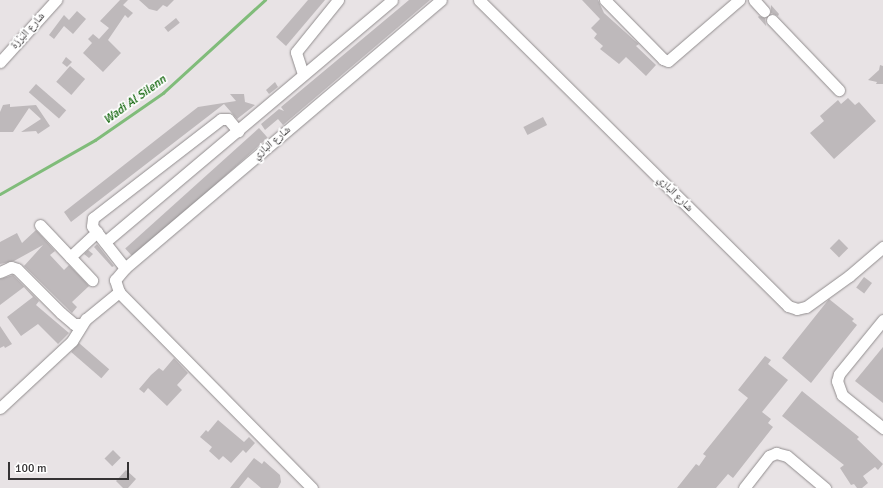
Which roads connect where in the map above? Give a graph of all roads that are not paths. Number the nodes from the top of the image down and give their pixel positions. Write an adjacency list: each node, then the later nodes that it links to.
1 (56, 0): 11 (street, شارع البَرْزَة)
2 (338, 0): 12 (street)
3 (392, 0): 12 (street)
4 (440, 0): 20 (street, شارع البازي)
5 (479, 0): 18 (street, شارع البازي)
6 (605, 0): 7 (street)
7 (739, 0)
8 (754, 0): 9 (street)
9 (764, 12)
10 (772, 20): 13 (street)
11 (0, 62)
12 (303, 74): 14 (street)
13 (839, 90)
14 (238, 131): 16 (street); 17 (street)
15 (40, 225): 19 (street)
16 (97, 232): 17 (street); 19 (street)
17 (105, 242): 20 (street)
18 (881, 253)
19 (70, 257): 22 (street)
20 (125, 268): 23 (street, شارع البازي)
21 (0, 272): 25 (street)
22 (92, 280)
23 (119, 292): 25 (street); 28 (street)
24 (883, 320): 27 (street)
25 (81, 324): 26 (street)
26 (0, 408)
27 (883, 428)
28 (312, 488)
29 (744, 488): 30 (street)
30 (825, 488)

